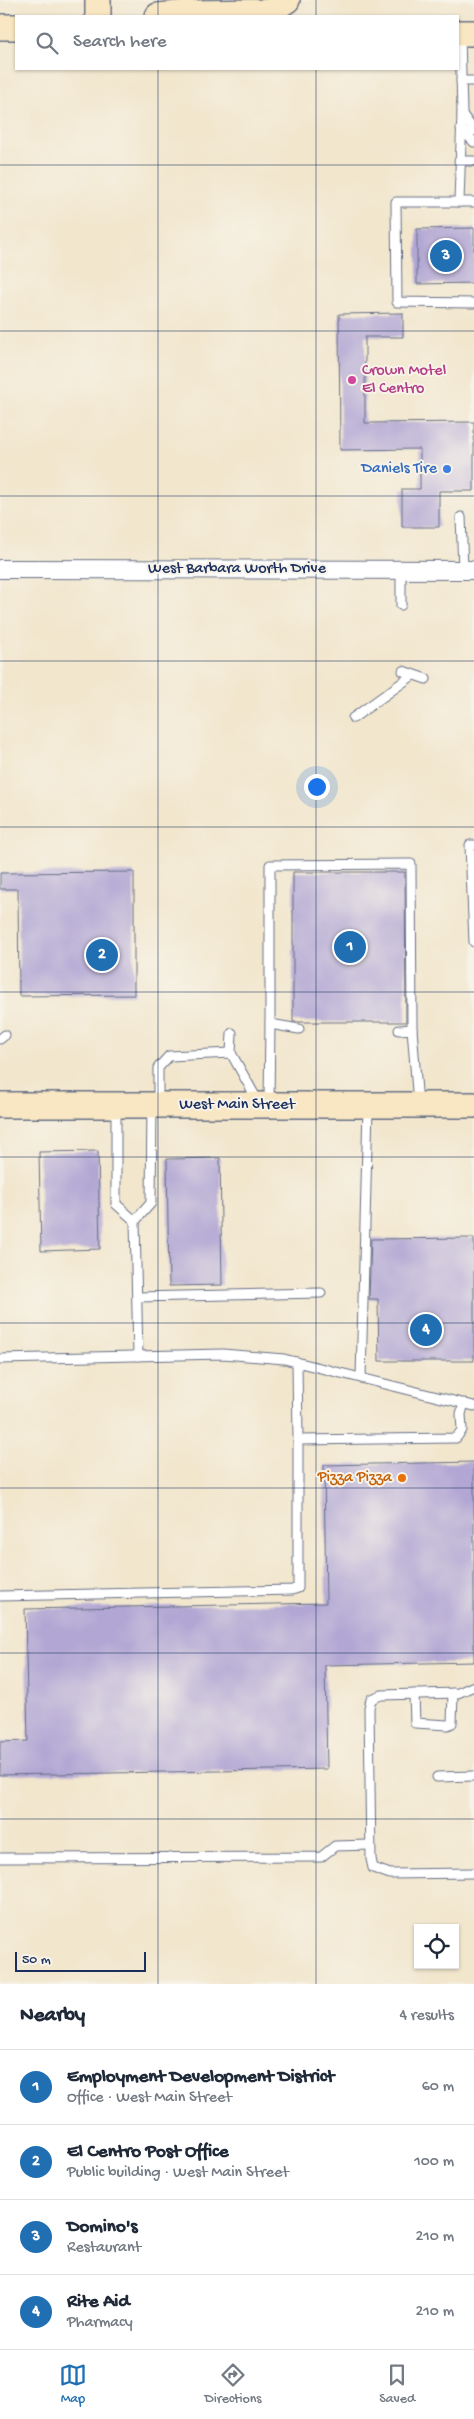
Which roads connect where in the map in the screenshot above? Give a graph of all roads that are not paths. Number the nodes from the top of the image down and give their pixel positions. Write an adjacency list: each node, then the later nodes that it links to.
1 (98, 0): 3 (street)
2 (287, 0): 4 (street)
3 (98, 15)
4 (168, 15)
5 (0, 27): 6 (street)
6 (15, 27)
7 (464, 33): 8 (lane)
8 (461, 81): 9 (lane); 10 (lane)
9 (474, 81)
10 (462, 113): 11 (lane); 12 (lane)
11 (461, 129): 13 (lane); 14 (lane)
12 (474, 131)
13 (474, 142)
14 (460, 161): 15 (lane); 16 (lane)
15 (474, 161)
16 (459, 202): 17 (lane); 18 (lane)
17 (474, 202)
18 (474, 303)
19 (462, 517): 22 (lane)
20 (0, 569): 21 (street, West Barbara Worth Drive)
21 (401, 569): 22 (street, West Barbara Worth Drive); 23 (lane)
22 (469, 569)
23 (401, 605)
24 (402, 671): 25 (lane)
25 (413, 675): 26 (lane); 27 (lane)
26 (426, 679)
27 (353, 718)
28 (474, 845): 29 (lane)
29 (474, 942)
30 (270, 1024): 31 (lane); 32 (lane); 39 (lane)
31 (299, 1029)
32 (412, 1029): 33 (lane); 41 (lane)
33 (399, 1030)
34 (232, 1033): 35 (lane)
35 (231, 1053): 38 (lane); 39 (lane)
36 (0, 1105): 37 (street, West Main Street)
37 (116, 1105): 38 (street, West Main Street); 43 (lane)
38 (155, 1105): 39 (street, West Main Street); 43 (lane)
39 (264, 1105): 40 (street, West Main Street)
40 (368, 1105): 41 (street, West Main Street); 49 (lane)
41 (418, 1105): 42 (street, West Main Street)
42 (474, 1105)
43 (136, 1221): 45 (lane)
44 (321, 1293): 45 (lane)
45 (137, 1297): 46 (lane)
46 (138, 1356): 47 (lane); 48 (lane)
47 (0, 1359)
48 (297, 1362): 49 (lane); 52 (lane)
49 (361, 1378): 50 (lane)
50 (464, 1404): 51 (lane); 52 (lane)
51 (474, 1406)
52 (298, 1440): 53 (lane)
53 (0, 1596)
54 (474, 1686): 55 (lane)
55 (453, 1692): 56 (lane); 56 (lane)
56 (414, 1694): 59 (lane)
57 (474, 1776): 58 (lane)
58 (437, 1777)
59 (370, 1845): 60 (lane); 61 (lane)
60 (0, 1858)
61 (474, 1873)

